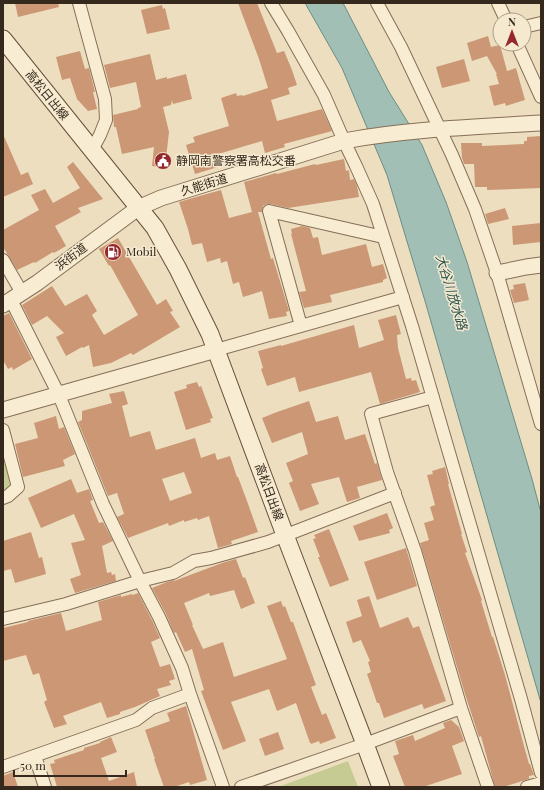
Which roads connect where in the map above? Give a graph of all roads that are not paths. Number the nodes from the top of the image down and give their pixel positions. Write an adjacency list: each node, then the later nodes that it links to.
1 (79, 3): 10 (street)
2 (271, 3): 9 (street)
3 (377, 3): 8 (street)
4 (3, 39): 10 (main road, 高松日出線)
5 (521, 52): 6 (street)
6 (541, 96)
7 (541, 123): 8 (street, 久能街道)
8 (440, 130): 9 (street, 久能街道); 15 (street)
9 (344, 142): 11 (street, 久能街道); 12 (street)
10 (92, 150): 11 (main road)
11 (138, 208): 17 (street, 浜街道); 19 (main road, 高松日出線)
12 (384, 237): 16 (street); 18 (street)
13 (3, 260): 17 (street)
14 (541, 265): 15 (street)
15 (497, 274): 23 (street)
16 (403, 297): 18 (street); 21 (street)
17 (12, 299): 20 (street)
18 (301, 326): 19 (street)
19 (216, 350): 20 (street); 27 (main road, 高松日出線)
20 (59, 395): 22 (street); 28 (street)
21 (433, 397): 25 (street); 35 (street)
22 (3, 410)
23 (541, 424)
24 (3, 430): 26 (street)
25 (395, 493): 27 (street); 31 (street)
26 (3, 498)
27 (285, 535): 28 (street); 32 (main road, 高松日出線)
28 (140, 581): 29 (street); 30 (street)
29 (3, 620)
30 (190, 694): 33 (street); 38 (street)
31 (461, 708): 32 (street); 41 (street)
32 (365, 744): 39 (street); 40 (main road, 高松日出線)
33 (35, 756): 34 (street); 37 (street)
34 (3, 767)
35 (541, 773)
36 (541, 783): 42 (street)
37 (45, 787)
38 (223, 787)
39 (241, 787)
40 (380, 787)
41 (488, 787)
42 (527, 787)

